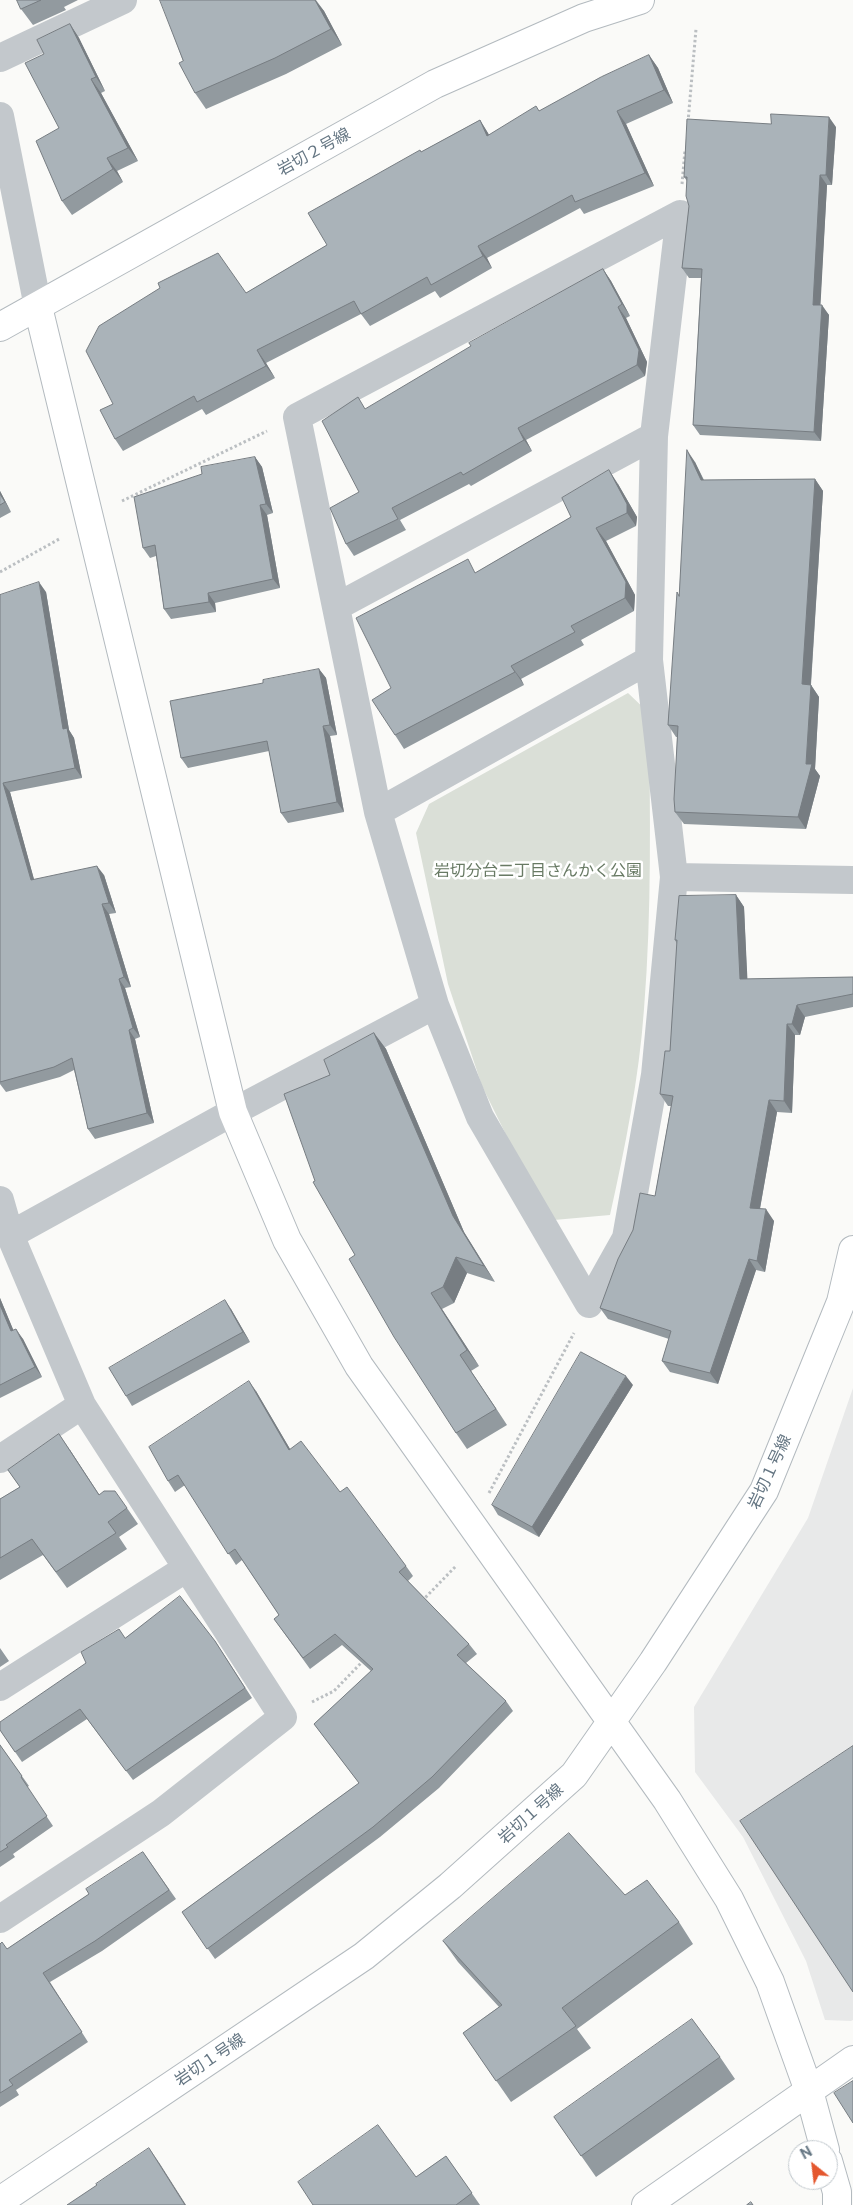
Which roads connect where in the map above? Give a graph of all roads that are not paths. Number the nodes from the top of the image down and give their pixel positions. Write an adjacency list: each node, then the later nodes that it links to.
1 (122, 0): 3 (street)
2 (640, 0): 5 (street, 岩切２号線)
3 (0, 58)
4 (0, 116): 5 (street)
5 (38, 307): 6 (street, 岩切２号線); 14 (street)
6 (0, 327)
7 (654, 436): 8 (street); 8 (street); 9 (street)
8 (336, 607): 10 (street)
9 (649, 660): 10 (street); 11 (street)
10 (378, 812): 13 (street)
11 (674, 877): 12 (street); 13 (street)
12 (853, 880)
13 (435, 1005): 14 (street)
14 (233, 1112): 16 (street); 22 (street)
15 (0, 1200): 16 (street)
16 (10, 1235): 18 (street)
17 (853, 1250): 22 (street, 岩切１号線)
18 (82, 1405): 19 (street); 20 (street)
19 (0, 1459)
20 (187, 1568): 21 (street); 23 (street)
21 (0, 1687)
22 (612, 1720): 25 (street); 28 (street, 岩切１号線)
23 (0, 1919)
24 (853, 2060): 25 (street)
25 (809, 2091): 26 (street); 29 (street)
26 (822, 2140)
27 (836, 2190): 30 (street)
28 (0, 2201)
29 (646, 2205)
30 (837, 2205)

